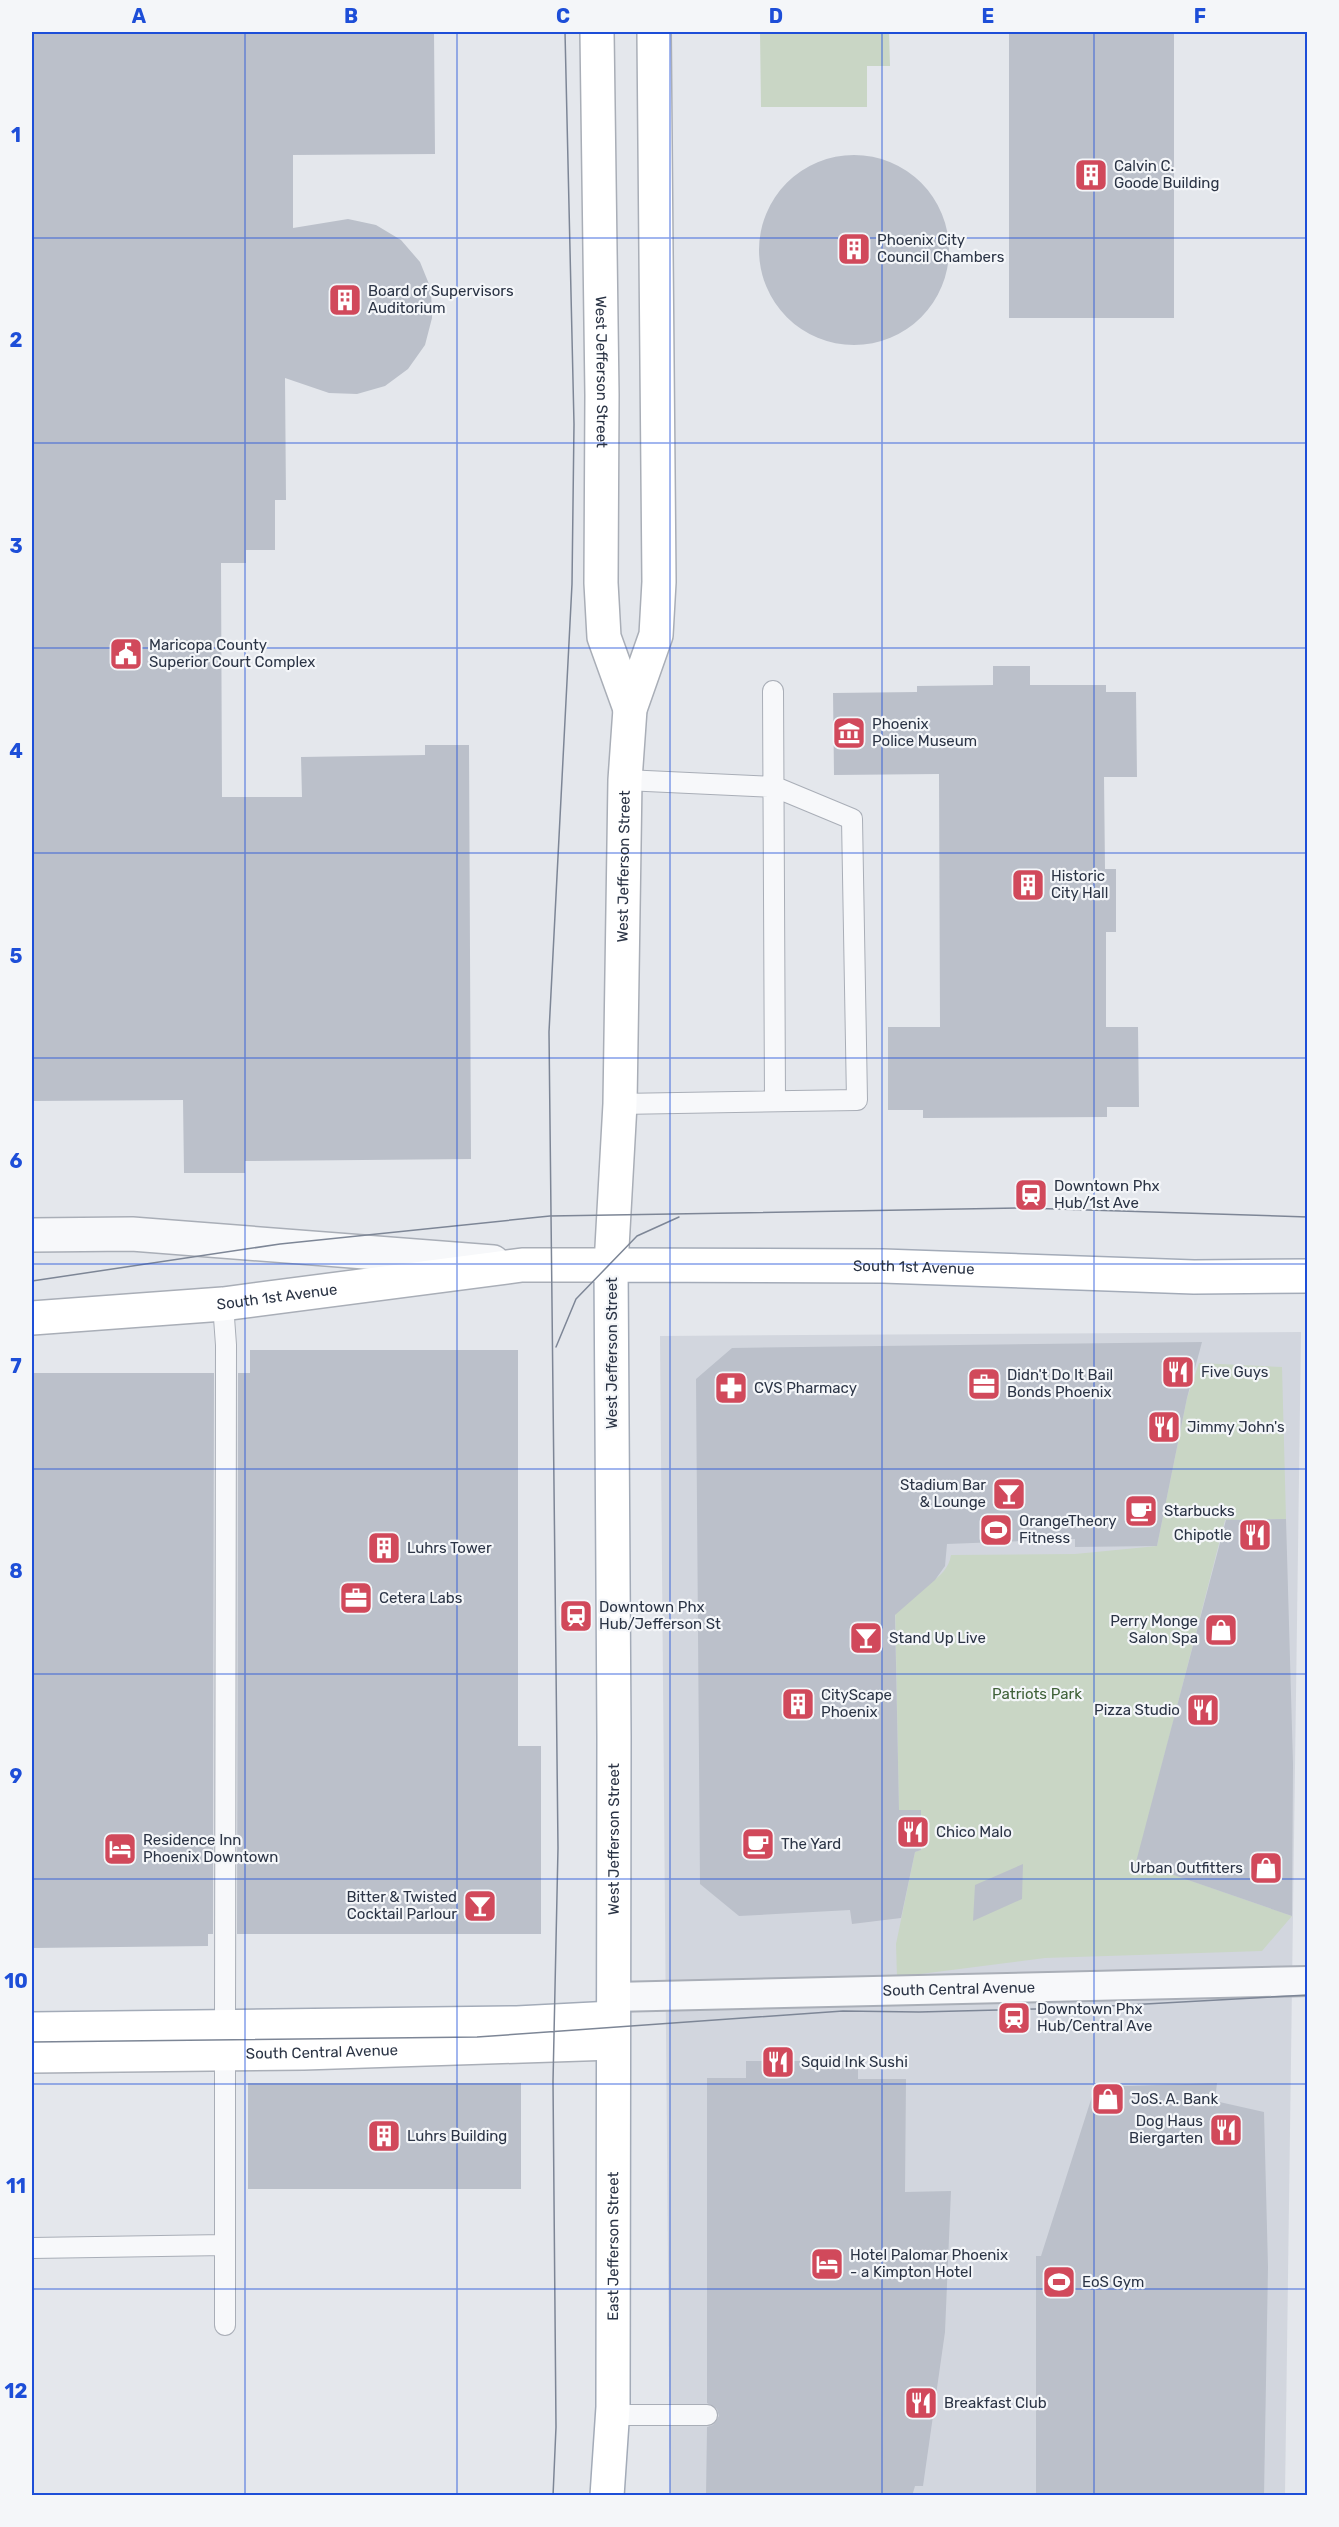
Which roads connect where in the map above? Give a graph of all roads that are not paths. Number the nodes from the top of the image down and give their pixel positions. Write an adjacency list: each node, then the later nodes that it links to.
1 (597, 32): 4 (main road, West Jefferson Street)
2 (654, 32): 4 (main road, West Jefferson Street)
3 (773, 692): 6 (lane)
4 (630, 709): 5 (main road, West Jefferson Street)
5 (625, 780): 6 (lane); 8 (main road, West Jefferson Street)
6 (775, 787): 7 (lane); 7 (lane)
7 (775, 1100): 8 (lane)
8 (620, 1104): 11 (main road, West Jefferson Street)
9 (32, 1234): 10 (street, South 1st Avenue)
10 (522, 1264): 11 (main road, South 1st Avenue); 13 (main road, South 1st Avenue)
11 (611, 1265): 12 (main road, South 1st Avenue); 16 (main road, West Jefferson Street)
12 (1308, 1276)
13 (223, 1304): 14 (main road, South 1st Avenue); 18 (lane)
14 (32, 1318)
15 (1308, 1981): 16 (street, South Central Avenue)
16 (613, 2019): 18 (main road); 23 (main road, East Jefferson Street)
17 (32, 2029): 18 (main road)
18 (225, 2041): 19 (main road, South Central Avenue); 20 (lane)
19 (32, 2056)
20 (225, 2245): 21 (lane); 22 (lane)
21 (32, 2248)
22 (225, 2325)
23 (612, 2415): 24 (lane); 25 (main road, East Jefferson Street)
24 (707, 2415)
25 (607, 2496)

